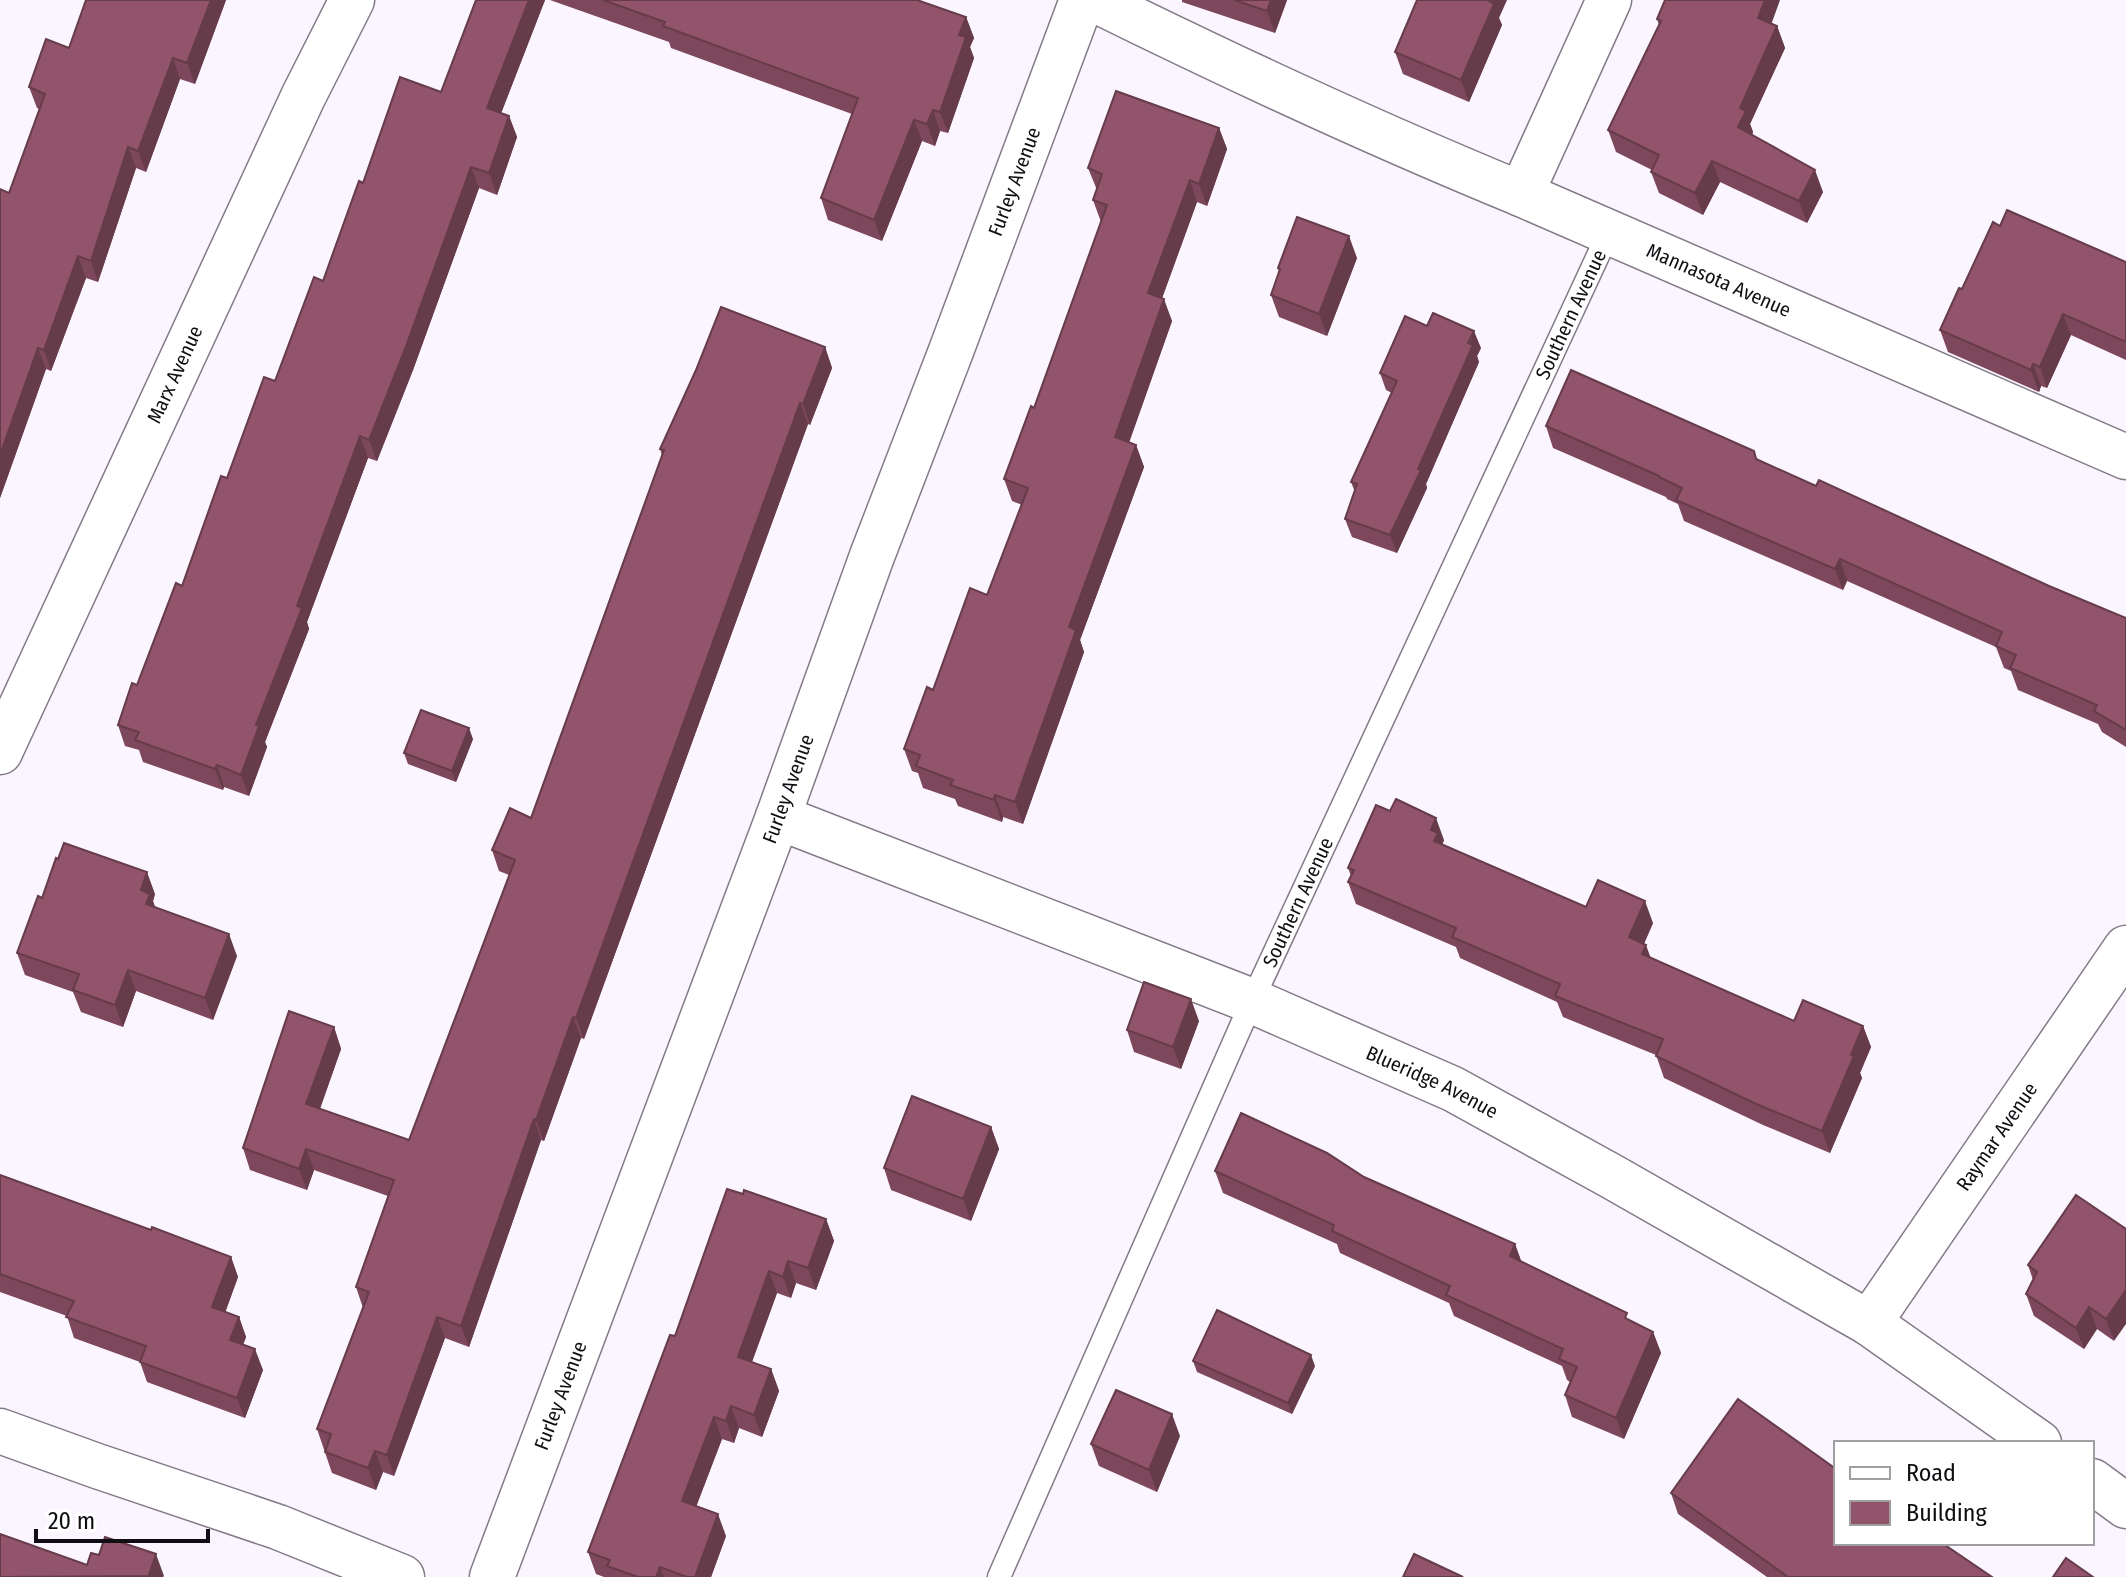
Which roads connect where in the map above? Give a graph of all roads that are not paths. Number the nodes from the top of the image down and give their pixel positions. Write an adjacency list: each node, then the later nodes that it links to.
1 (352, 0): 8 (street, Marx Avenue)
2 (1082, 0): 9 (street, Furley Avenue)
3 (1095, 0): 5 (street, Mannasota Avenue)
4 (1609, 0): 5 (street)
5 (1521, 194): 6 (street, Mannasota Avenue)
6 (1609, 232): 7 (street, Mannasota Avenue); 11 (lane, Southern Avenue)
7 (2126, 457)
8 (0, 752)
9 (778, 817): 11 (street, Blueridge Avenue); 18 (street, Furley Avenue)
10 (2126, 948): 12 (street, Raymar Avenue)
11 (1252, 1001): 12 (street, Blueridge Avenue); 19 (lane, Southern Avenue)
12 (1869, 1323): 14 (street, Blueridge Avenue)
13 (0, 1431): 17 (street)
14 (2036, 1441)
15 (2094, 1482): 16 (street)
16 (2126, 1506)
17 (402, 1577)
18 (492, 1577)
19 (999, 1577)

